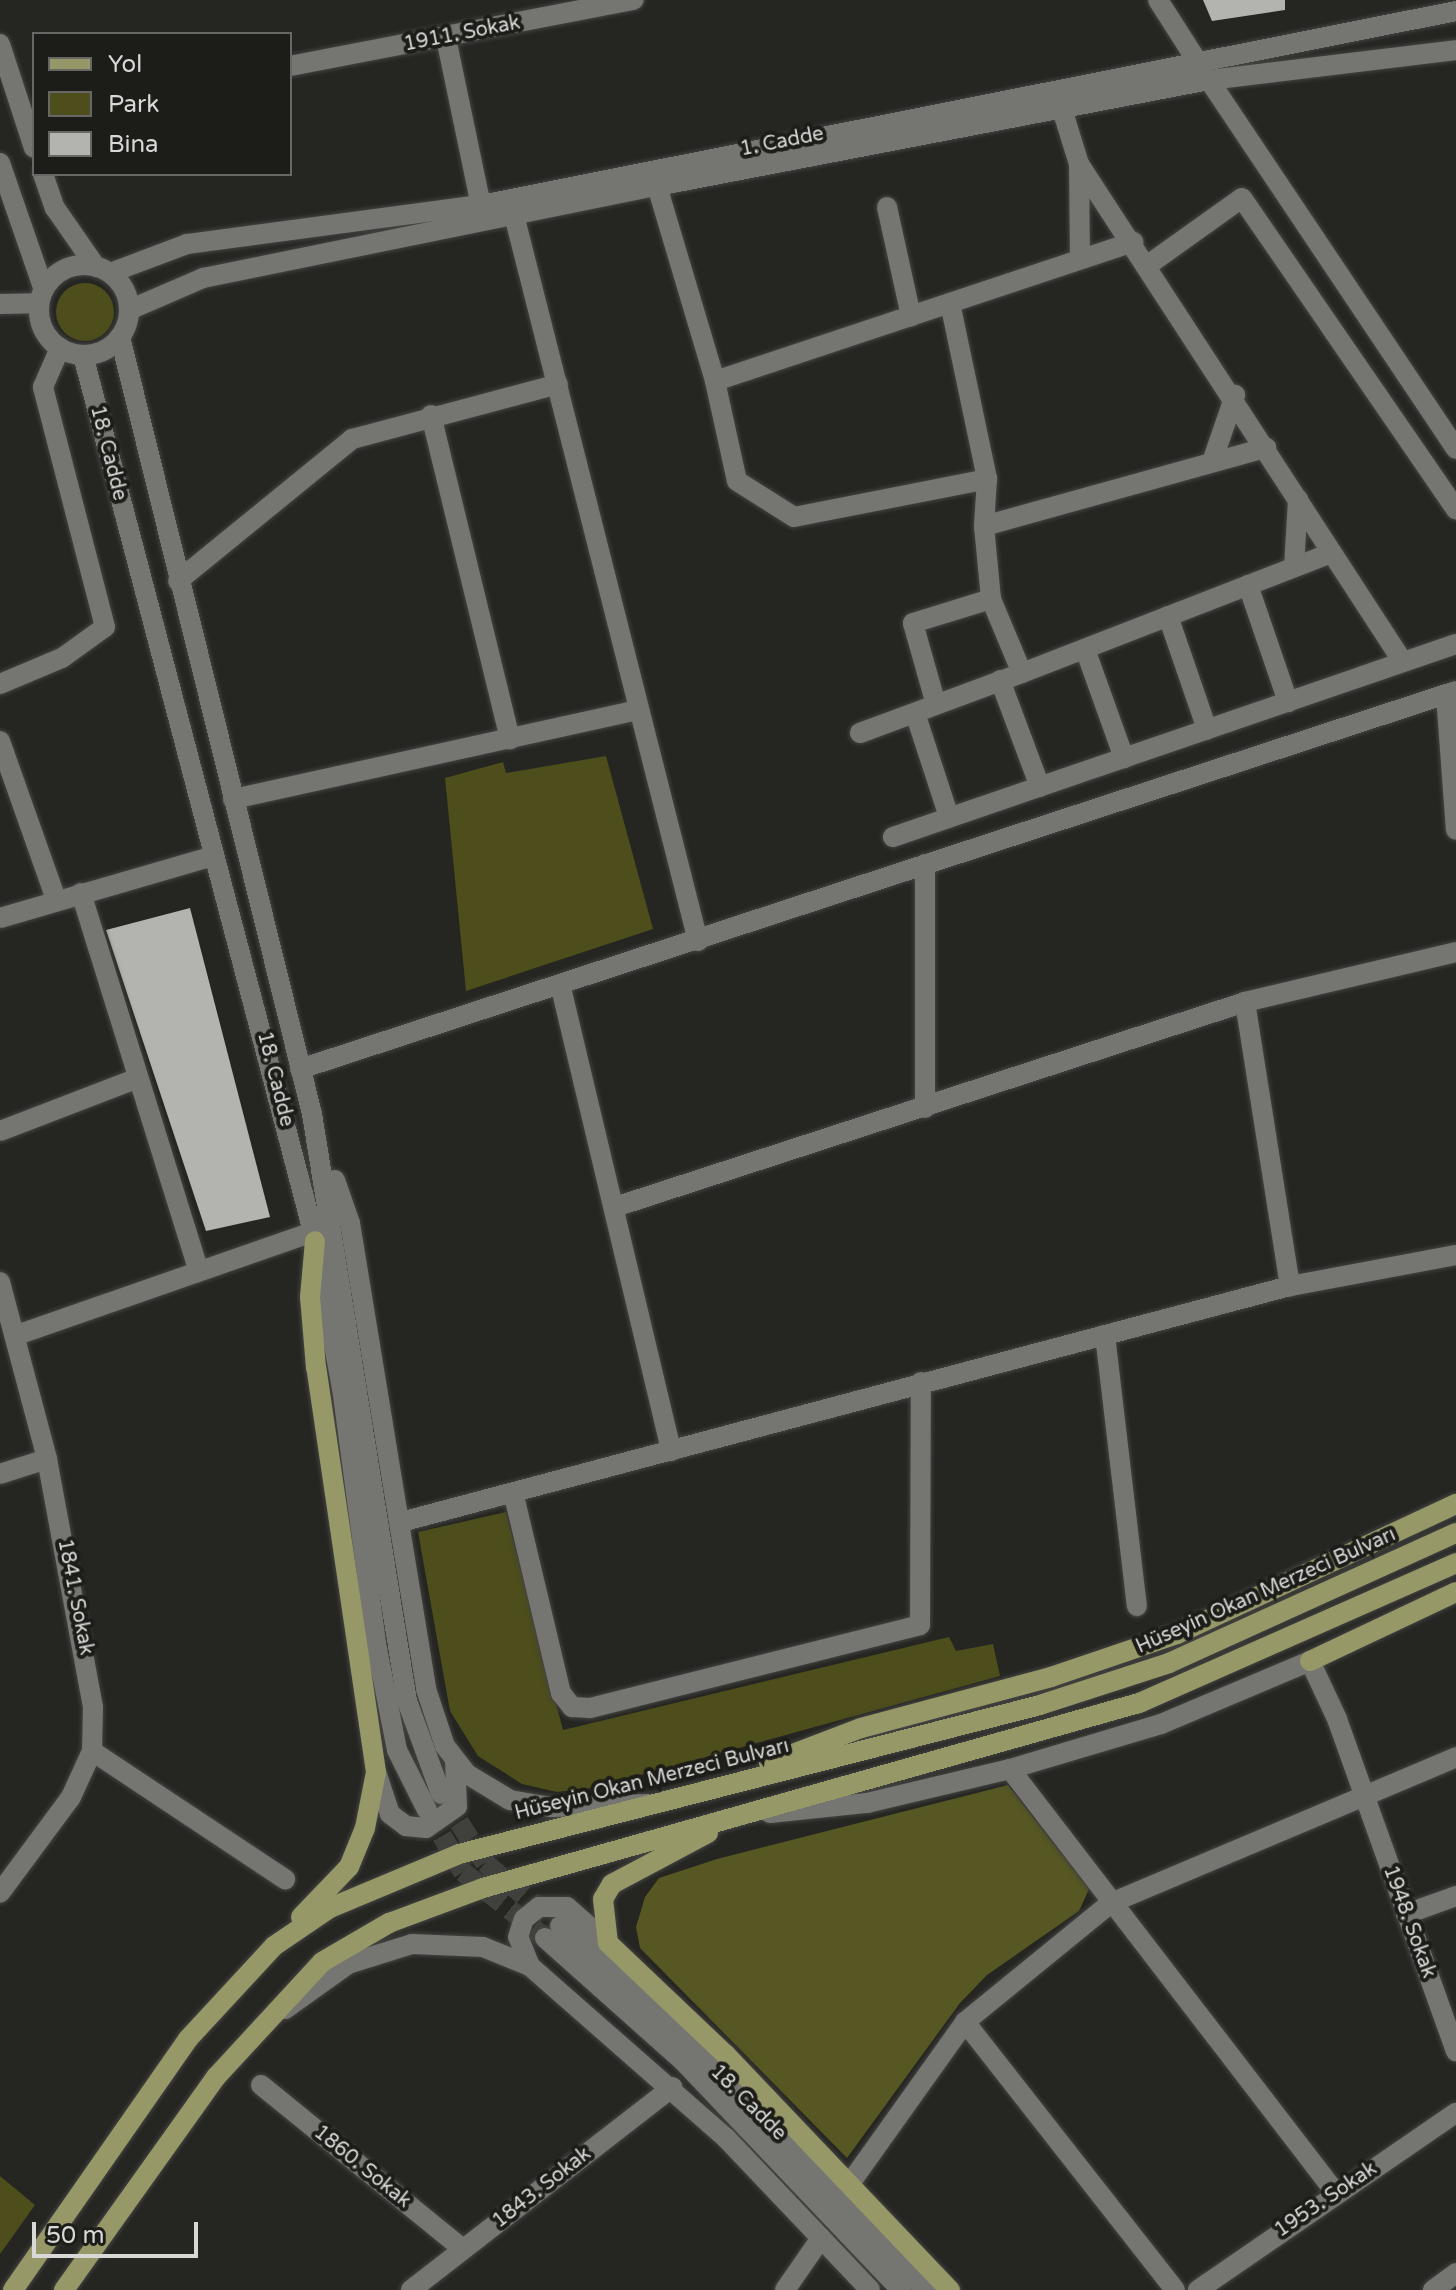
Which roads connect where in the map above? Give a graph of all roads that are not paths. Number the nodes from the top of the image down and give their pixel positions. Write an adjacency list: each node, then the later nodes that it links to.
1 (634, 0): 4 (street, 1911. Sokak)
2 (1158, 0): 7 (street)
3 (1456, 11): 7 (street, 1. Cadde)
4 (446, 38): 8 (street, 1911. Sokak); 17 (street)
5 (0, 44): 11 (street)
6 (1456, 50): 9 (street, 1. Cadde)
7 (1197, 61): 17 (street, 1. Cadde)
8 (292, 66)
9 (1209, 80): 10 (street, 1. Cadde); 37 (street)
10 (1062, 109): 14 (street); 16 (street, 1. Cadde)
11 (28, 113): 12 (street)
12 (32, 136)
13 (0, 163): 24 (street)
14 (1079, 164): 20 (street); 21 (street)
15 (44, 176): 23 (street)
16 (657, 186): 19 (street, 1. Cadde); 32 (street)
17 (481, 205): 23 (street, 1. Cadde)
18 (887, 207): 28 (street)
19 (514, 215): 27 (street, 1. Cadde); 33 (street)
20 (1134, 242): 21 (street); 22 (street)
21 (1080, 259): 25 (street)
22 (1148, 265): 34 (street); 41 (street)
23 (103, 270): 24 (street); 27 (street)
24 (42, 296): 26 (street); 30 (street)
25 (950, 303): 28 (street); 39 (street)
26 (0, 304)
27 (129, 310): 29 (street)
28 (911, 316): 32 (street)
29 (120, 337): 31 (street); 45 (street, 18. Cadde)
30 (60, 348): 31 (street); 54 (street)
31 (83, 355): 70 (street, 18. Cadde)
32 (715, 381): 39 (street)
33 (558, 384): 35 (street); 58 (street)
34 (1235, 395): 36 (street); 38 (street)
35 (431, 415): 45 (street); 62 (street)
36 (1266, 448): 38 (street); 40 (street)
37 (1456, 449)
38 (1213, 459): 42 (street)
39 (987, 479): 42 (street)
40 (1298, 499): 43 (street); 44 (street)
41 (1456, 509)
42 (984, 526): 47 (street)
43 (1332, 553): 44 (street); 51 (street)
44 (1294, 567): 46 (street)
45 (178, 581): 66 (street, 18. Cadde)
46 (1248, 585): 48 (street); 57 (street)
47 (991, 599): 52 (street); 56 (street)
48 (1168, 616): 50 (street); 60 (street)
49 (1456, 644): 51 (street)
50 (1085, 649): 52 (street); 64 (street)
51 (1403, 662): 57 (street)
52 (1022, 673): 53 (street)
53 (1000, 680): 56 (street); 65 (street)
54 (0, 684)
55 (1451, 693): 68 (street); 71 (street)
56 (935, 701): 59 (street)
57 (1288, 702): 60 (street)
58 (637, 710): 62 (street); 75 (street)
59 (916, 716): 61 (street); 67 (street)
60 (1207, 729): 64 (street)
61 (860, 733)
62 (510, 740): 66 (street)
63 (0, 741): 73 (street)
64 (1124, 758): 65 (street)
65 (1040, 787): 67 (street)
66 (233, 799): 79 (street, 18. Cadde)
67 (949, 817): 69 (street)
68 (1456, 830)
69 (893, 837)
70 (214, 856): 72 (street); 85 (street, 18. Cadde)
71 (925, 864): 75 (street); 81 (street)
72 (81, 893): 73 (street); 80 (street)
73 (56, 899): 74 (street)
74 (0, 918)
75 (698, 941): 77 (street)
76 (1456, 952): 78 (street)
77 (561, 988): 79 (street); 84 (street)
78 (1245, 1002): 81 (street); 89 (street)
79 (300, 1069): 82 (street, 18. Cadde)
80 (138, 1078): 83 (street); 87 (street)
81 (925, 1108): 84 (street)
82 (312, 1114): 98 (street); 111 (street, 18. Cadde)
83 (0, 1131)
84 (615, 1207): 93 (street)
85 (314, 1237): 87 (street); 108 (main road); 113 (street, 18. Cadde)
86 (1456, 1255): 89 (street)
87 (198, 1269): 90 (street)
88 (0, 1282): 90 (street, 1841. Sokak)
89 (1290, 1286): 91 (street)
90 (17, 1335): 94 (street, 1841. Sokak)
91 (1105, 1335): 92 (street); 102 (street)
92 (921, 1382): 93 (street); 96 (street)
93 (671, 1451): 96 (street)
94 (47, 1459): 95 (street); 104 (street, 1841. Sokak)
95 (0, 1474)
96 (514, 1496): 98 (street)
97 (1456, 1504): 109 (main road)
98 (401, 1522): 106 (street)
99 (1456, 1533): 109 (main road, Hüseyin Okan Merzeci Bulvarı)
100 (1456, 1563): 114 (main road)
101 (1456, 1592): 103 (main road)
102 (1137, 1606)
103 (1310, 1661): 107 (street); 110 (street, 1948. Sokak)
104 (92, 1751): 116 (street); 117 (street, 1841. Sokak)
105 (1456, 1757): 110 (street)
106 (455, 1761): 108 (street); 112 (street)
107 (1010, 1769): 114 (street); 119 (street)
108 (376, 1772): 122 (main road)
109 (690, 1793): 112 (main road, Hüseyin Okan Merzeci Bulvarı)
110 (1360, 1793): 119 (street); 120 (street, 1948. Sokak)
111 (441, 1794)
112 (652, 1804): 122 (main road, Hüseyin Okan Merzeci Bulvarı)
113 (427, 1810)
114 (754, 1814): 115 (main road)
115 (721, 1823): 121 (main road); 124 (main road)
116 (285, 1879)
117 (0, 1893)
118 (1456, 1896): 120 (street)
119 (1111, 1903): 125 (street); 131 (street)
120 (1406, 1914): 126 (street, 1948. Sokak)
121 (608, 1943): 123 (street); 130 (main road)
122 (274, 1946): 135 (main road, Hüseyin Okan Merzeci Bulvarı)
123 (530, 1966): 124 (street); 128 (street)
124 (268, 2019): 136 (main road)
125 (965, 2022): 130 (street); 143 (street)
126 (1456, 2051)
127 (261, 2085): 133 (street, 1860. Sokak)
128 (673, 2087): 132 (street); 133 (street, 1843. Sokak)
129 (1456, 2113): 131 (street, 1953. Sokak)
130 (851, 2182): 142 (main road)
131 (1335, 2192): 144 (street, 1953. Sokak)
132 (821, 2238): 138 (street); 139 (street)
133 (463, 2249): 137 (street, 1843. Sokak)
134 (1456, 2273): 145 (street)
135 (13, 2290)
136 (64, 2290)
137 (411, 2290)
138 (785, 2290)
139 (870, 2290)
140 (901, 2290): 141 (street, 18. Cadde)
141 (926, 2290)
142 (950, 2290)
143 (1175, 2290)
144 (1198, 2290)
145 (1433, 2290)

